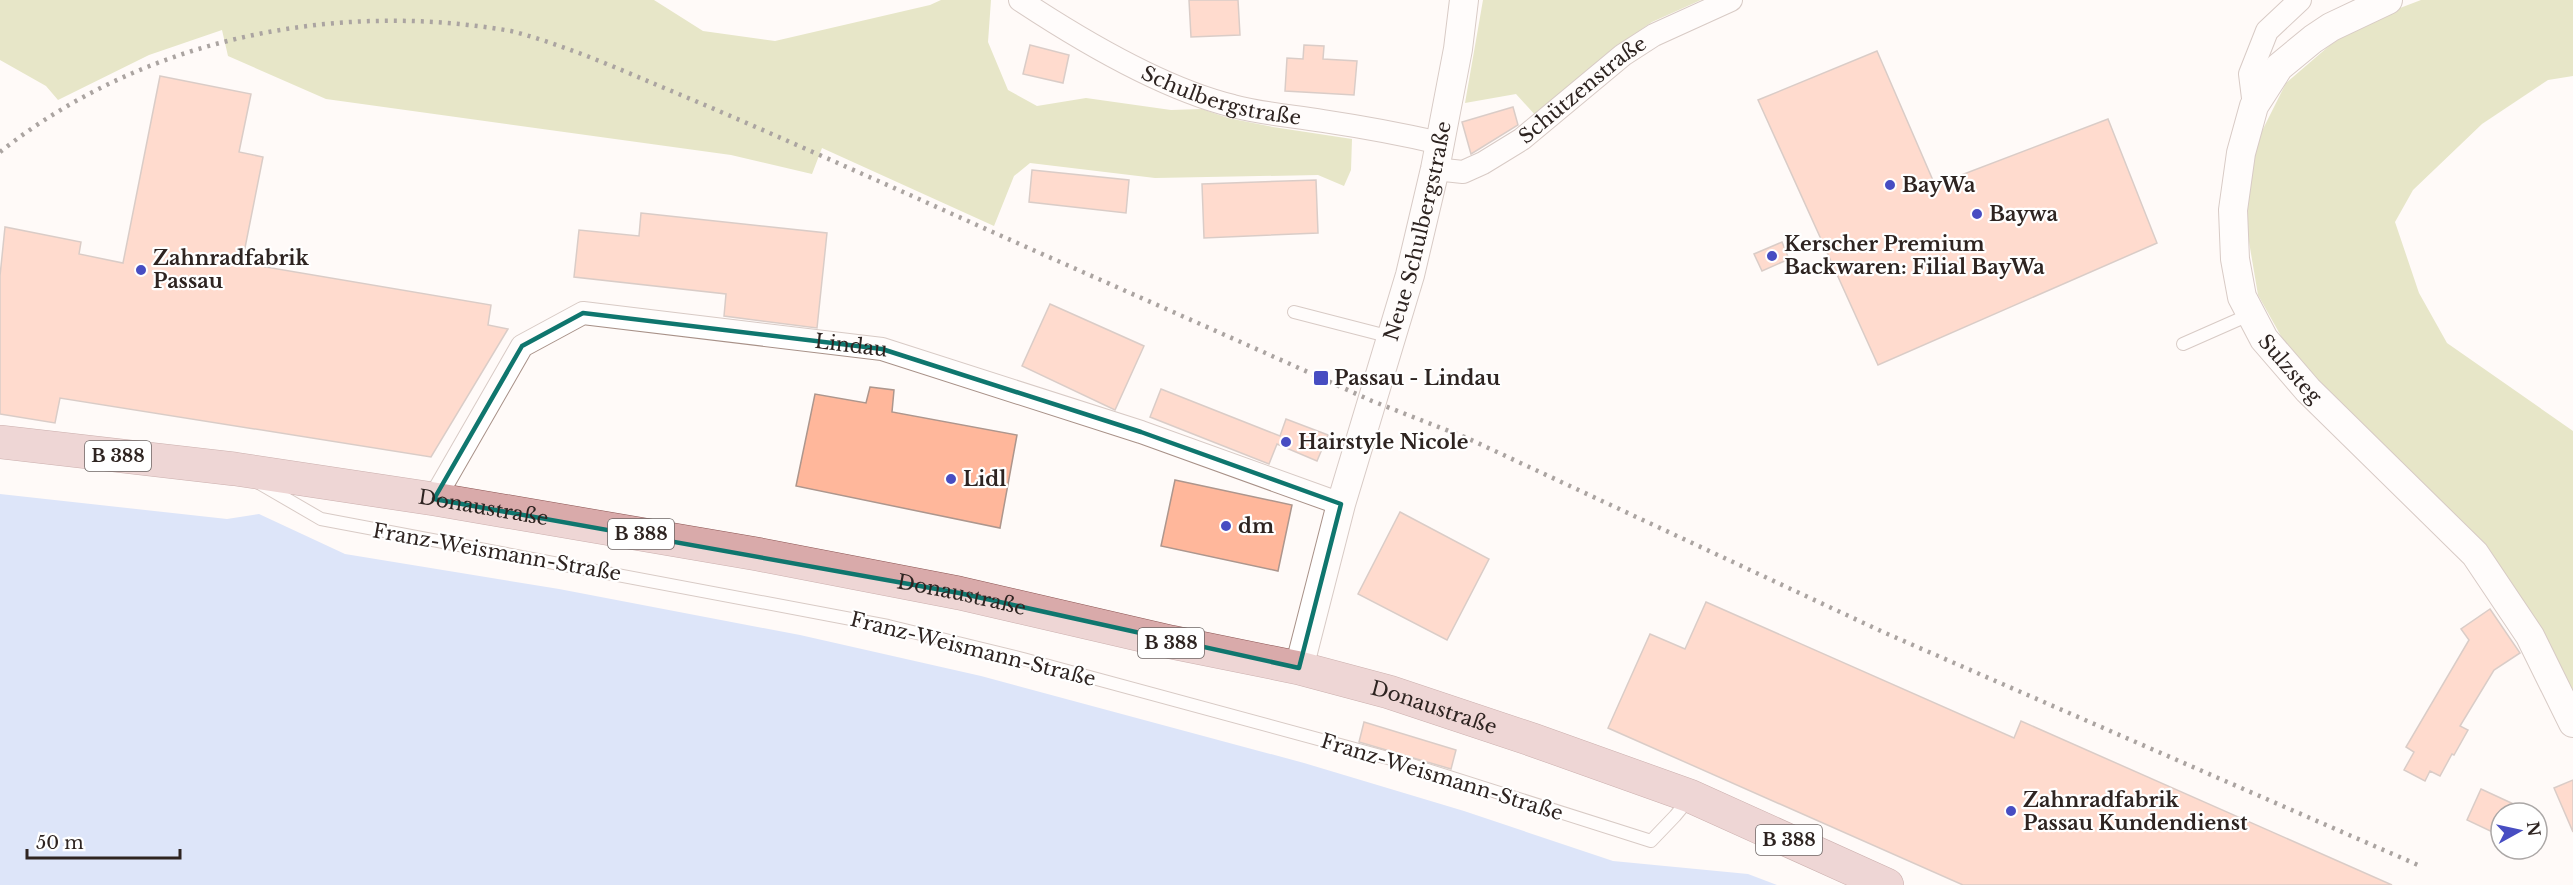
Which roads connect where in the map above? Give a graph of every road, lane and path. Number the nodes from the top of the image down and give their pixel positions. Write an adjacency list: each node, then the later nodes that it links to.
1 (1020, 0): 7 (street, Schulbergstraße)
2 (1464, 0): 7 (street, Neue Schulbergstraße)
3 (1731, 0): 7 (street, Schützenstraße)
4 (2300, 0): 6 (street)
5 (2388, 0): 6 (street, Sulzsteg)
6 (2254, 106): 9 (street, Sulzsteg)
7 (1438, 156): 10 (street, Neue Schulbergstraße)
8 (1294, 312): 10 (lane)
9 (2251, 314): 11 (lane); 17 (street, Sulzsteg)
10 (1393, 338): 15 (street, Neue Schulbergstraße)
11 (2183, 344)
12 (0, 442): 13 (main road, Donaustraße / B 388)
13 (235, 469): 14 (main road, Donaustraße / B 388); 18 (lane, Franz-Weismann-Straße)
14 (434, 499): 15 (street, Lindau); 16 (main road, Donaustraße / B 388)
15 (1341, 504): 16 (street, Neue Schulbergstraße)
16 (1299, 668): 18 (main road, Donaustraße / B 388)
17 (2573, 723)
18 (1690, 796): 19 (main road, Donaustraße / B 388)
19 (1887, 885)

